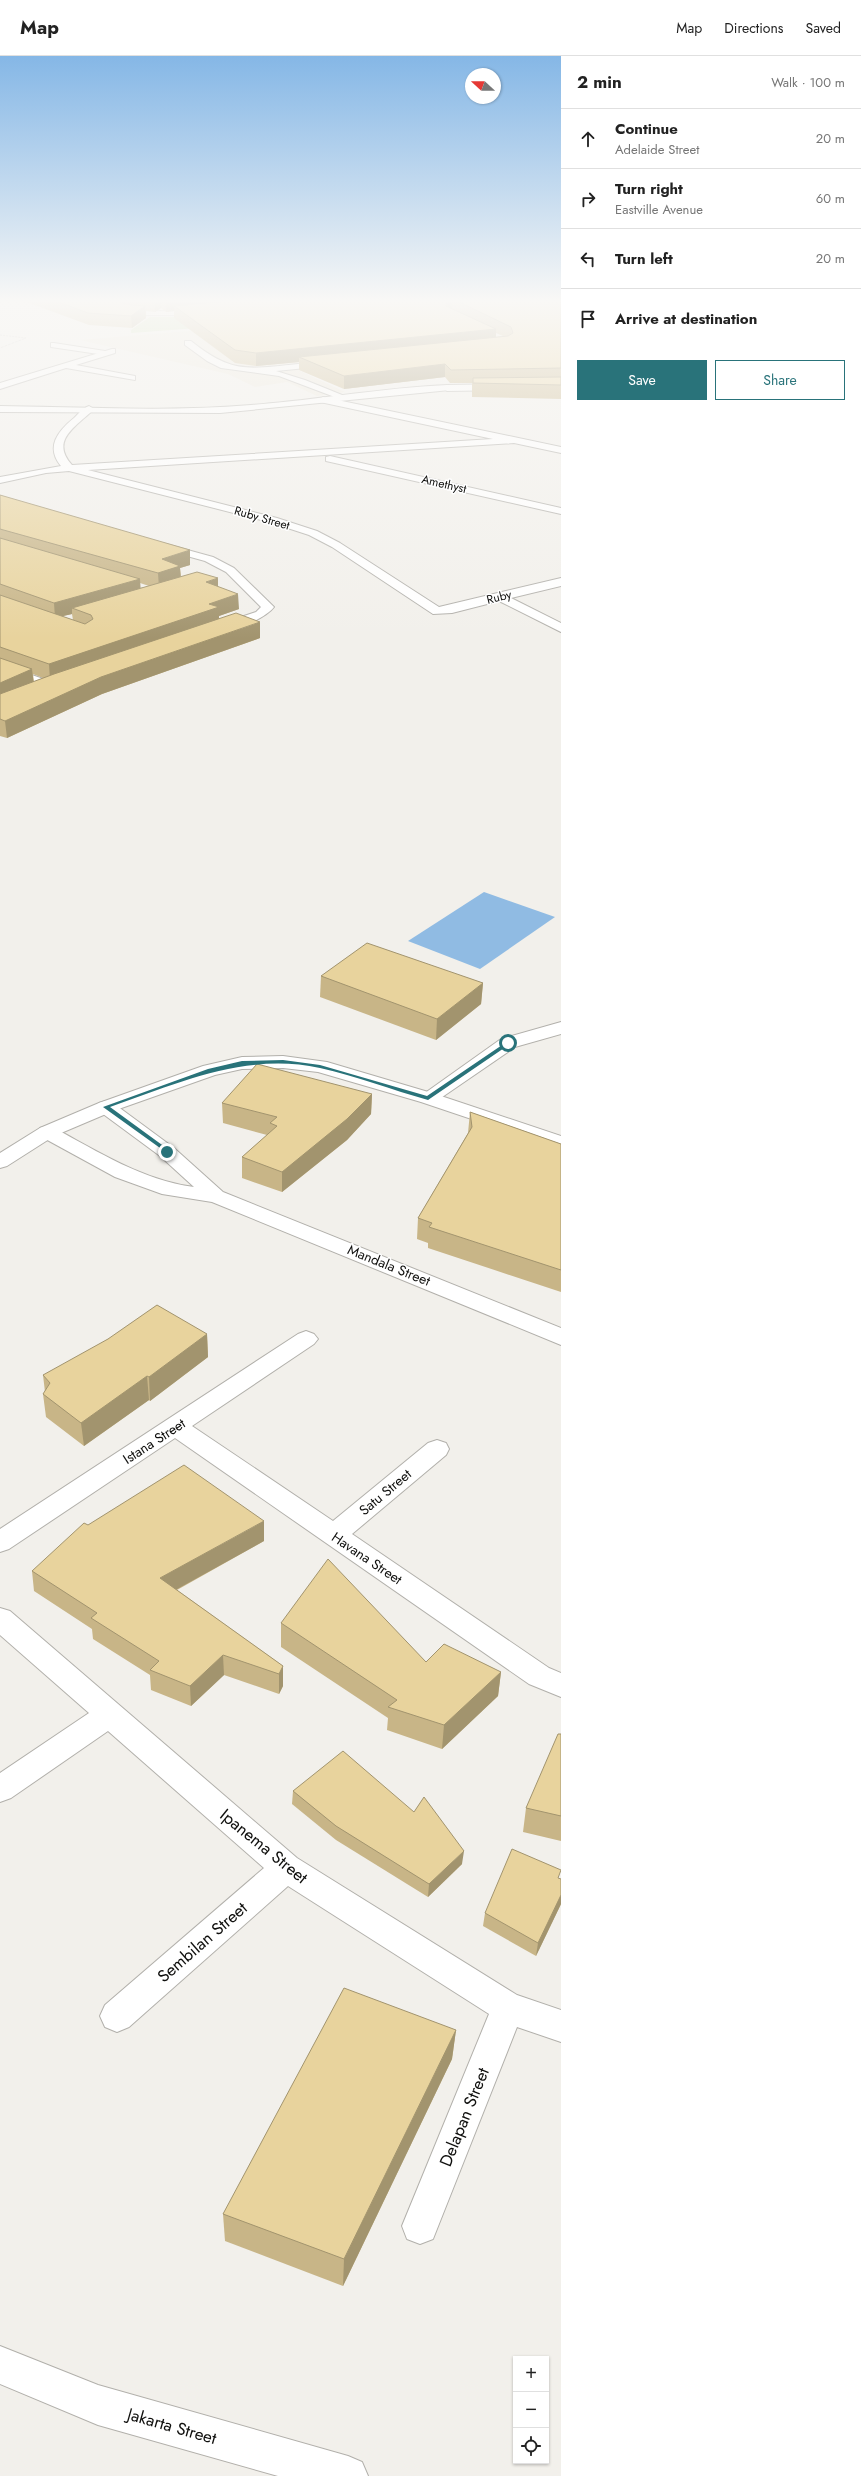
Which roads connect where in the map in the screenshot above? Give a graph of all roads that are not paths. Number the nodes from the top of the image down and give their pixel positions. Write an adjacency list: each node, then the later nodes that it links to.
1 (85, 413): 6 (street)
2 (386, 413): 3 (street)
3 (517, 440): 4 (street); 5 (street)
4 (561, 450)
5 (304, 453): 6 (street); 10 (street, Amethyst)
6 (69, 468): 7 (street); 16 (street, Ruby Street)
7 (46, 470): 8 (street); 9 (street)
8 (0, 480)
9 (0, 488)
10 (561, 511)
11 (150, 543): 12 (street)
12 (230, 570): 13 (street); 18 (street)
13 (216, 575)
14 (561, 582): 15 (street, Ruby)
15 (500, 597): 16 (street, Ruby); 17 (street)
16 (437, 611)
17 (561, 628)
18 (209, 632)
19 (0, 668): 21 (street)
20 (65, 681): 21 (street)
21 (50, 686): 22 (street)
22 (29, 695)
23 (561, 1028): 24 (street)
24 (428, 1098): 25 (street); 27 (street)
25 (106, 1107): 26 (street); 29 (street)
26 (47, 1132): 28 (street); 29 (street)
27 (561, 1143)
28 (0, 1162)
29 (216, 1196): 30 (street, Mandala Street)
30 (561, 1337)
31 (306, 1339): 32 (street, Istana Street)
32 (176, 1427): 34 (street, Havana Street); 35 (street, Istana Street)
33 (437, 1449): 34 (street, Satu Street)
34 (334, 1535): 37 (street, Havana Street)
35 (0, 1542)
36 (0, 1618): 38 (street, Ipanema Street)
37 (561, 1686)
38 (110, 1714): 39 (street); 40 (street, Ipanema Street)
39 (0, 1789)
40 (286, 1868): 41 (street, Ipanema Street); 42 (street, Sembilan Street)
41 (508, 2008): 43 (street, Ipanema Street); 44 (street, Delapan Street)
42 (118, 2016)
43 (561, 2026)
44 (420, 2226)
45 (0, 2365): 46 (street, Jakarta Street)
46 (348, 2476)

